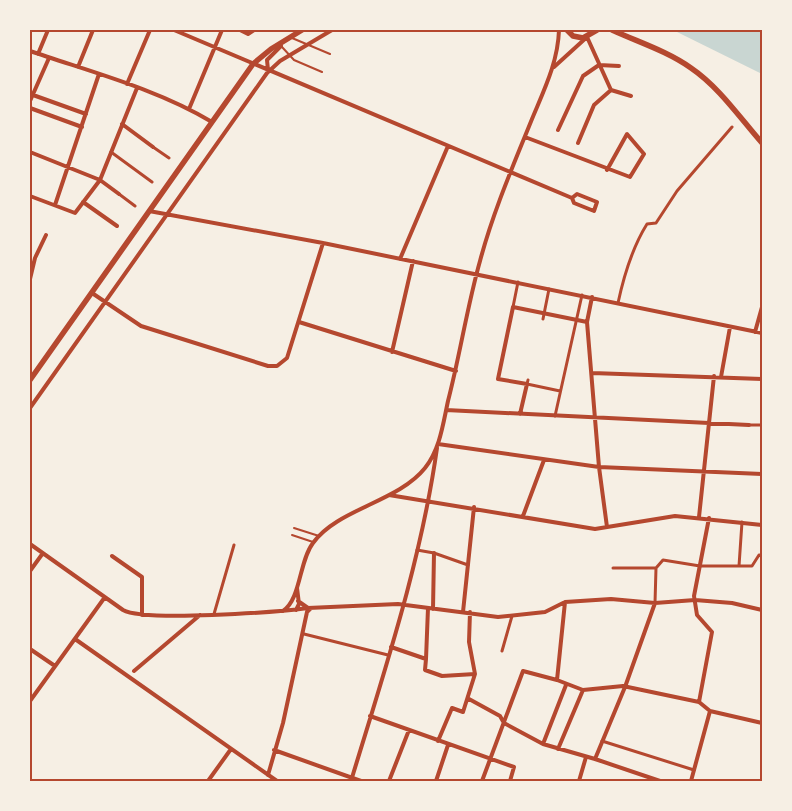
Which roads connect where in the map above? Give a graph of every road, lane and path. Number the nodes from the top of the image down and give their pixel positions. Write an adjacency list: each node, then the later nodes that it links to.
1 (48, 30): 20 (street)
2 (93, 30): 27 (street)
3 (150, 30): 32 (street)
4 (174, 30): 18 (street)
5 (222, 30): 18 (street)
6 (240, 30): 7 (street)
7 (254, 30)
8 (302, 30): 15 (main road)
9 (332, 30): 17 (street)
10 (559, 30): 28 (street)
11 (567, 30): 14 (main road)
12 (597, 30): 14 (main road)
13 (612, 30): 48 (main road)
14 (587, 37): 25 (street); 28 (street)
15 (288, 38): 16 (street); 17 (lane); 24 (main road)
16 (281, 45): 22 (lane); 29 (street)
17 (308, 45): 21 (lane); 22 (street)
18 (214, 48): 24 (street); 39 (street)
19 (30, 51): 20 (street)
20 (38, 54): 23 (street)
21 (330, 54)
22 (289, 56): 29 (street); 30 (lane)
23 (49, 58): 27 (street); 35 (street)
24 (253, 64): 29 (street); 41 (main road)
25 (599, 65): 26 (street); 34 (street); 45 (street)
26 (619, 66)
27 (78, 67): 31 (street)
28 (553, 68): 46 (street)
29 (269, 71): 50 (street); 66 (street)
30 (322, 72)
31 (99, 74): 32 (street); 40 (street)
32 (127, 84): 33 (street)
33 (137, 88): 39 (street); 42 (street)
34 (611, 90): 36 (street); 47 (street)
35 (32, 95): 37 (street); 40 (street)
36 (631, 96)
37 (30, 101)
38 (30, 108): 43 (street)
39 (189, 109): 41 (street)
40 (86, 114): 43 (street)
41 (212, 122): 65 (main road)
42 (122, 124): 49 (street); 52 (street)
43 (82, 127): 54 (street)
44 (732, 127): 82 (street)
45 (558, 130)
46 (525, 137): 55 (street); 56 (street)
47 (578, 143)
48 (762, 143)
49 (153, 146): 53 (street)
50 (448, 146): 56 (street); 72 (street)
51 (30, 152): 54 (street)
52 (111, 152): 57 (street); 58 (street)
53 (169, 158)
54 (68, 166): 57 (street); 63 (street)
55 (607, 170): 55 (street)
56 (510, 173): 61 (street); 74 (street)
57 (100, 180): 59 (street); 62 (street)
58 (152, 182)
59 (119, 194): 64 (street)
60 (30, 196): 63 (street)
61 (572, 198): 61 (street)
62 (83, 202): 63 (street); 67 (street)
63 (55, 205)
64 (135, 206)
65 (149, 211): 66 (street); 78 (main road)
66 (167, 214): 69 (street); 81 (street)
67 (118, 227)
68 (46, 235): 71 (street)
69 (323, 243): 72 (street); 88 (street)
70 (30, 254): 71 (street)
71 (35, 258): 75 (street)
72 (400, 258): 73 (street)
73 (413, 261): 74 (street); 93 (street)
74 (477, 274): 76 (street); 94 (street)
75 (30, 279)
76 (518, 282): 77 (street); 83 (street)
77 (549, 288): 79 (street); 85 (street)
78 (92, 293): 81 (street); 99 (main road)
79 (582, 295): 80 (street); 87 (street)
80 (592, 297): 82 (street); 89 (street)
81 (105, 302): 88 (street); 102 (street)
82 (618, 302): 90 (street)
83 (513, 307): 85 (street); 100 (street)
84 (762, 307): 91 (street)
85 (544, 314): 86 (street); 87 (street)
86 (543, 320)
87 (577, 320): 89 (street); 101 (street)
88 (299, 322): 93 (street)
89 (587, 322): 95 (street)
90 (730, 327): 91 (street); 97 (street)
91 (755, 332): 92 (street)
92 (762, 333)
93 (392, 352): 94 (street)
94 (456, 371): 103 (street)
95 (592, 373): 96 (street); 106 (street)
96 (714, 376): 97 (street); 107 (street)
97 (721, 377): 98 (street)
98 (762, 379)
99 (30, 380)
100 (527, 382): 101 (street); 104 (street)
101 (560, 391): 105 (street)
102 (30, 408)
103 (446, 410): 104 (street); 110 (street)
104 (520, 414): 105 (street)
105 (555, 416): 106 (street)
106 (594, 418): 107 (street); 112 (street)
107 (708, 424): 108 (street); 113 (street)
108 (749, 425): 109 (street)
109 (762, 426)
110 (438, 444): 111 (street); 115 (street); 116 (street)
111 (544, 460): 112 (street); 118 (street)
112 (599, 467): 113 (street); 123 (street)
113 (703, 470): 114 (street); 119 (street)
114 (762, 474)
115 (388, 495): 116 (street); 126 (street)
116 (429, 501): 117 (street); 130 (street)
117 (474, 507): 118 (street); 135 (street)
118 (524, 516): 123 (street)
119 (699, 517): 120 (street); 123 (street)
120 (708, 518): 121 (street); 136 (street)
121 (742, 522): 122 (street); 137 (street)
122 (762, 524)
123 (607, 527)
124 (294, 528): 126 (lane)
125 (292, 535): 127 (lane)
126 (319, 536): 127 (street)
127 (313, 542): 141 (street)
128 (30, 544): 131 (street)
129 (234, 545): 158 (street)
130 (417, 550): 132 (street); 148 (street)
131 (43, 553): 140 (street); 142 (street)
132 (434, 553): 135 (street); 151 (street)
133 (112, 556): 160 (street)
134 (762, 556): 137 (street)
135 (468, 565): 155 (street)
136 (700, 566): 137 (street); 139 (street); 143 (street)
137 (739, 566)
138 (613, 568): 139 (street)
139 (656, 568): 147 (street)
140 (30, 571)
141 (297, 585): 144 (street); 145 (street)
142 (105, 597): 160 (street); 163 (street)
143 (695, 600): 147 (street); 153 (street); 179 (street)
144 (291, 601): 152 (street); 154 (street)
145 (298, 601): 149 (street); 152 (street)
146 (565, 602): 147 (street); 159 (street); 173 (street)
147 (655, 603): 175 (street)
148 (403, 605): 149 (street); 150 (street); 164 (street)
149 (310, 608): 152 (street); 161 (street)
150 (428, 608): 151 (street); 168 (street)
151 (433, 609): 155 (street)
152 (296, 610): 154 (street); 161 (street)
153 (762, 610)
154 (283, 611): 158 (street)
155 (463, 612): 156 (street)
156 (470, 612): 159 (street); 171 (street)
157 (200, 614): 158 (street); 160 (street); 170 (street)
158 (214, 614)
159 (512, 615): 166 (street)
160 (142, 616)
161 (307, 618): 162 (street)
162 (304, 634): 167 (street); 191 (street)
163 (75, 639): 169 (street); 172 (street)
164 (390, 647): 167 (street); 168 (street)
165 (30, 648): 169 (street)
166 (502, 651)
167 (388, 655): 181 (street)
168 (426, 659): 171 (street)
169 (55, 666): 178 (street)
170 (134, 671): 172 (street)
171 (475, 674): 177 (street)
172 (130, 678): 189 (street)
173 (557, 680): 174 (street); 182 (street)
174 (566, 685): 176 (street); 187 (street)
175 (625, 687): 176 (street); 179 (street); 186 (street)
176 (583, 690): 190 (street)
177 (469, 699): 182 (street); 185 (street)
178 (30, 702)
179 (699, 702): 180 (street)
180 (710, 710): 183 (street); 195 (street)
181 (370, 716): 184 (street); 197 (street)
182 (504, 723): 187 (street); 194 (street)
183 (762, 723)
184 (409, 730): 185 (street); 201 (street)
185 (438, 741): 188 (street)
186 (601, 741): 193 (street); 195 (street)
187 (543, 744): 190 (street)
188 (448, 745): 194 (street); 202 (street)
189 (231, 749): 196 (street); 198 (street)
190 (558, 749): 192 (street)
191 (274, 750): 196 (street); 197 (street)
192 (586, 757): 193 (street); 205 (street)
193 (595, 758): 206 (street)
194 (488, 759): 203 (street); 204 (street)
195 (694, 770): 207 (street)
196 (268, 775): 199 (street)
197 (352, 779): 200 (street)
198 (208, 781)
199 (277, 781)
200 (361, 781)
201 (388, 781)
202 (436, 781)
203 (482, 781)
204 (510, 781)
205 (579, 781)
206 (660, 781)
207 (691, 781)

